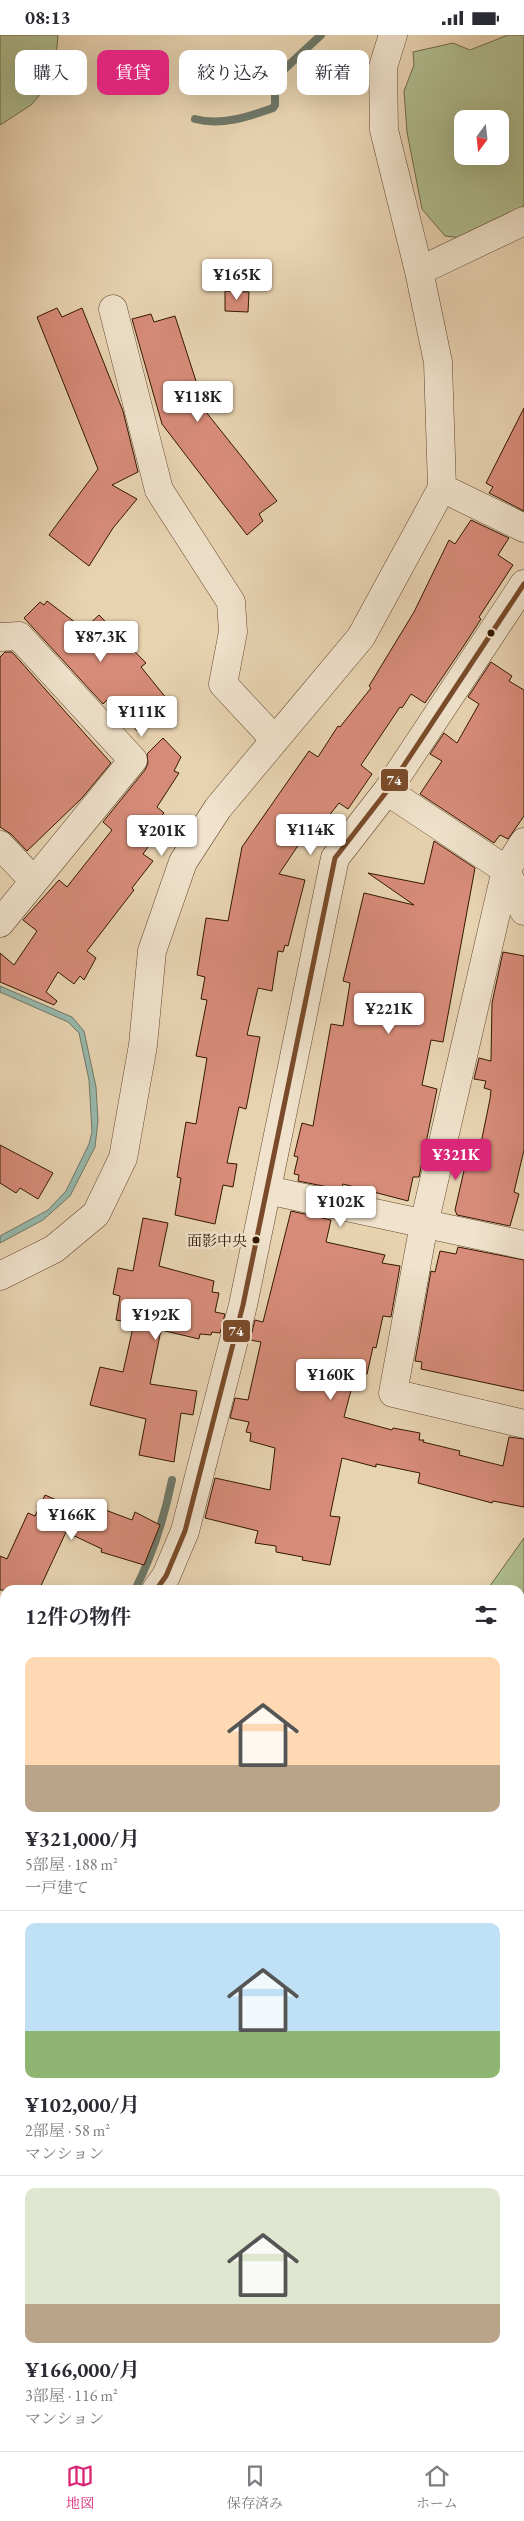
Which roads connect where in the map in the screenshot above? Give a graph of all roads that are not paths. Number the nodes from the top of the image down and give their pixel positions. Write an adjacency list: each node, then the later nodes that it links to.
1 (393, 35): 3 (street)
2 (524, 221): 3 (street)
3 (419, 271): 5 (street)
4 (113, 309): 9 (street)
5 (442, 488): 6 (street); 9 (street)
6 (524, 528)
7 (524, 584): 10 (street)
8 (0, 637): 14 (street)
9 (275, 740): 20 (street)
10 (387, 791): 13 (street); 17 (street)
11 (524, 841): 13 (street)
12 (0, 845): 14 (street)
13 (506, 870): 15 (street); 18 (street)
14 (34, 881): 16 (street)
15 (524, 911)
16 (0, 923)
17 (267, 1190): 18 (street); 22 (street)
18 (424, 1224): 19 (street); 21 (street)
19 (524, 1245)
20 (0, 1276)
21 (524, 1424)
22 (160, 1585)

